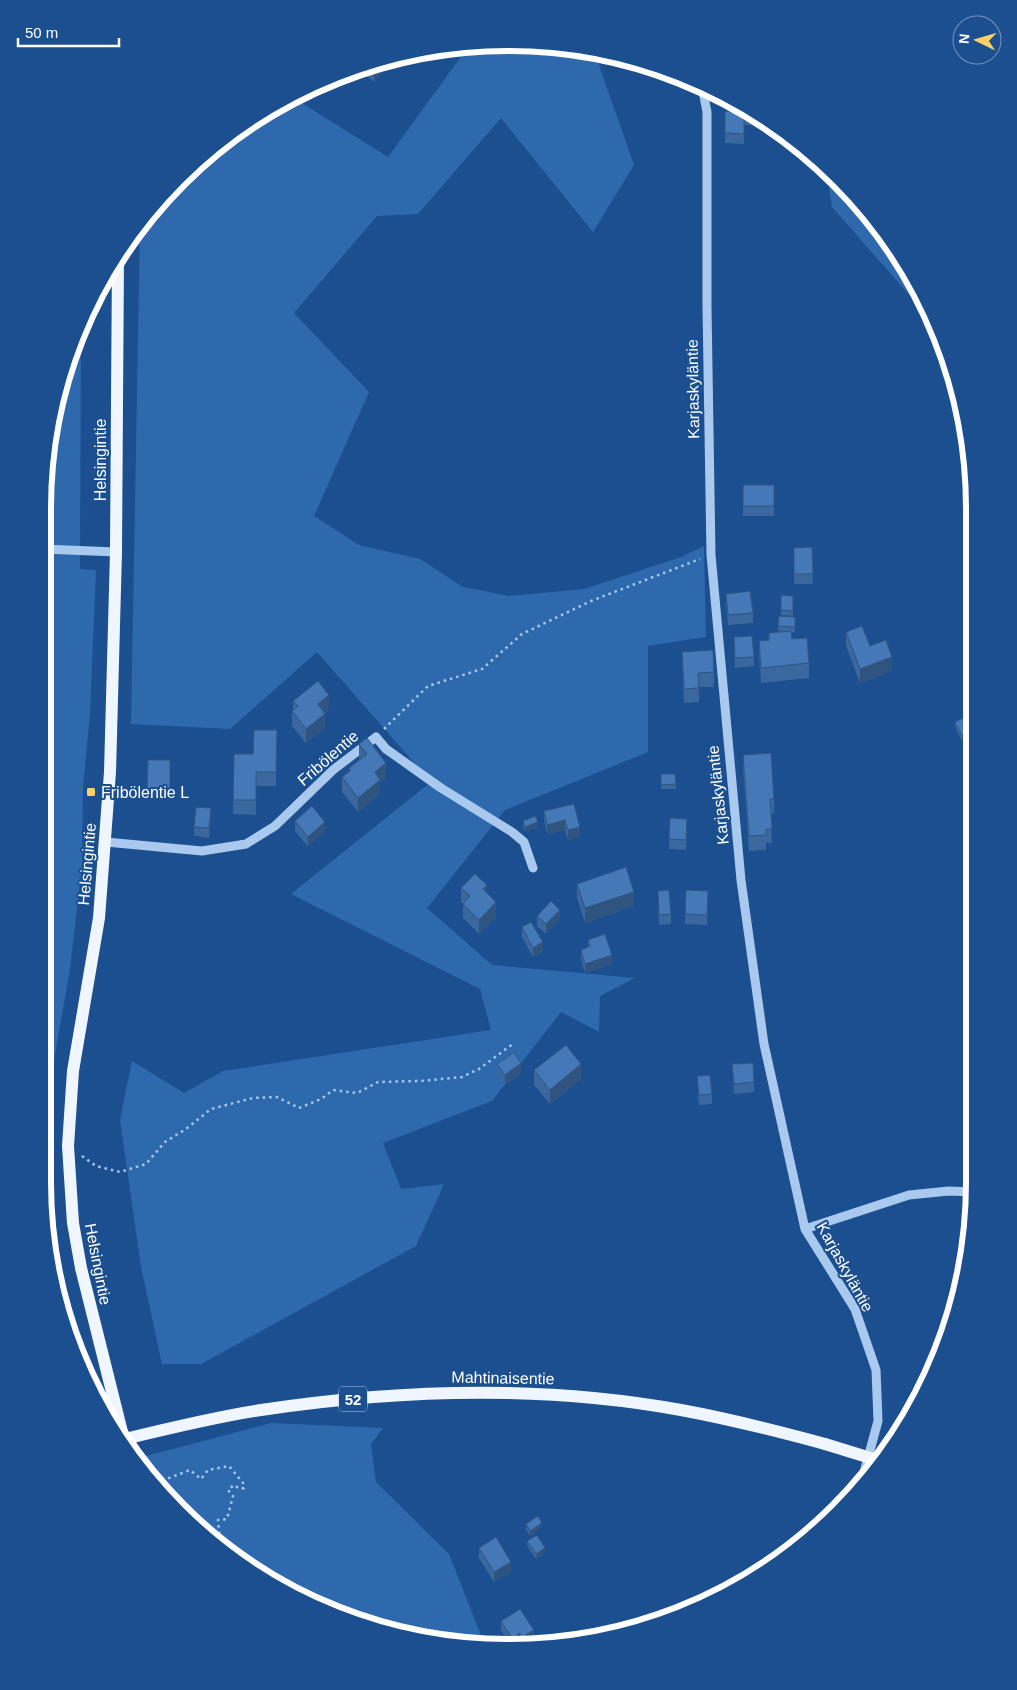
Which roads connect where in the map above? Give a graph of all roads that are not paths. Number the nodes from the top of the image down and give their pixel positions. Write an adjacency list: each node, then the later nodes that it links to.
1 (704, 95): 8 (street, Karjaskyläntie)
2 (118, 272): 4 (main road, Helsingintie)
3 (51, 548): 4 (street)
4 (116, 552): 5 (main road, Helsingintie)
5 (106, 842): 6 (street, Fribölentie); 9 (main road, Helsingintie)
6 (533, 868)
7 (966, 1192): 8 (street)
8 (805, 1229): 12 (street, Karjaskyläntie)
9 (120, 1423)
10 (128, 1436): 11 (main road, Mahtinaisentie / 52, bridge)
11 (872, 1459)
12 (866, 1467)

